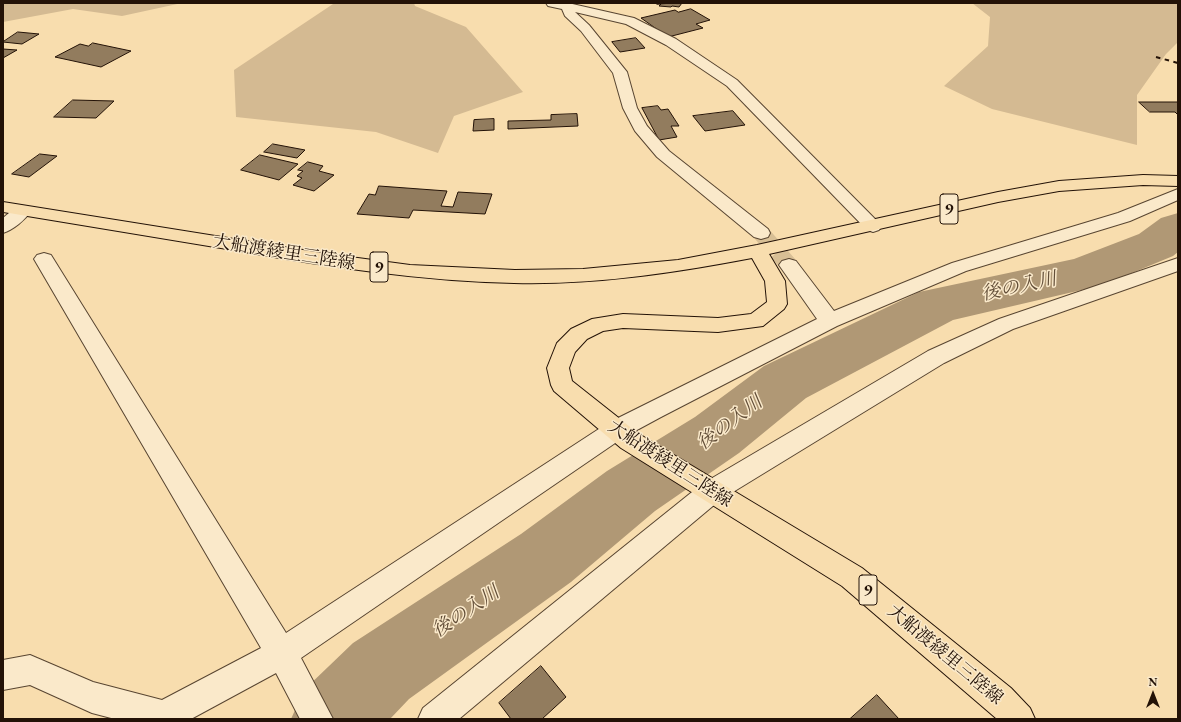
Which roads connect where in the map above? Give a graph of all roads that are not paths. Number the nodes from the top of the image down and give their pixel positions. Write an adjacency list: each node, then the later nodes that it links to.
1 (552, 3): 2 (street)
2 (567, 7): 7 (street); 9 (street)
3 (1178, 181): 7 (main road, 大船渡綾里三陸線 / 9)
4 (1178, 194): 13 (street)
5 (3, 207): 6 (main road, 大船渡綾里三陸線 / 9)
6 (22, 211): 8 (street); 9 (main road, 大船渡綾里三陸線 / 9)
7 (873, 226): 9 (main road, 大船渡綾里三陸線 / 9)
8 (3, 227)
9 (759, 242): 14 (main road, 大船渡綾里三陸線 / 9)
10 (44, 259): 16 (street)
11 (1178, 264): 15 (street)
12 (789, 265): 13 (street)
13 (830, 321): 14 (street)
14 (623, 436): 15 (main road, 大船渡綾里三陸線 / 9); 16 (street)
15 (706, 489): 19 (street); 20 (main road, 大船渡綾里三陸線 / 9)
16 (284, 660): 17 (street); 18 (street)
17 (3, 675)
18 (318, 719)
19 (434, 719)
20 (1019, 719)

